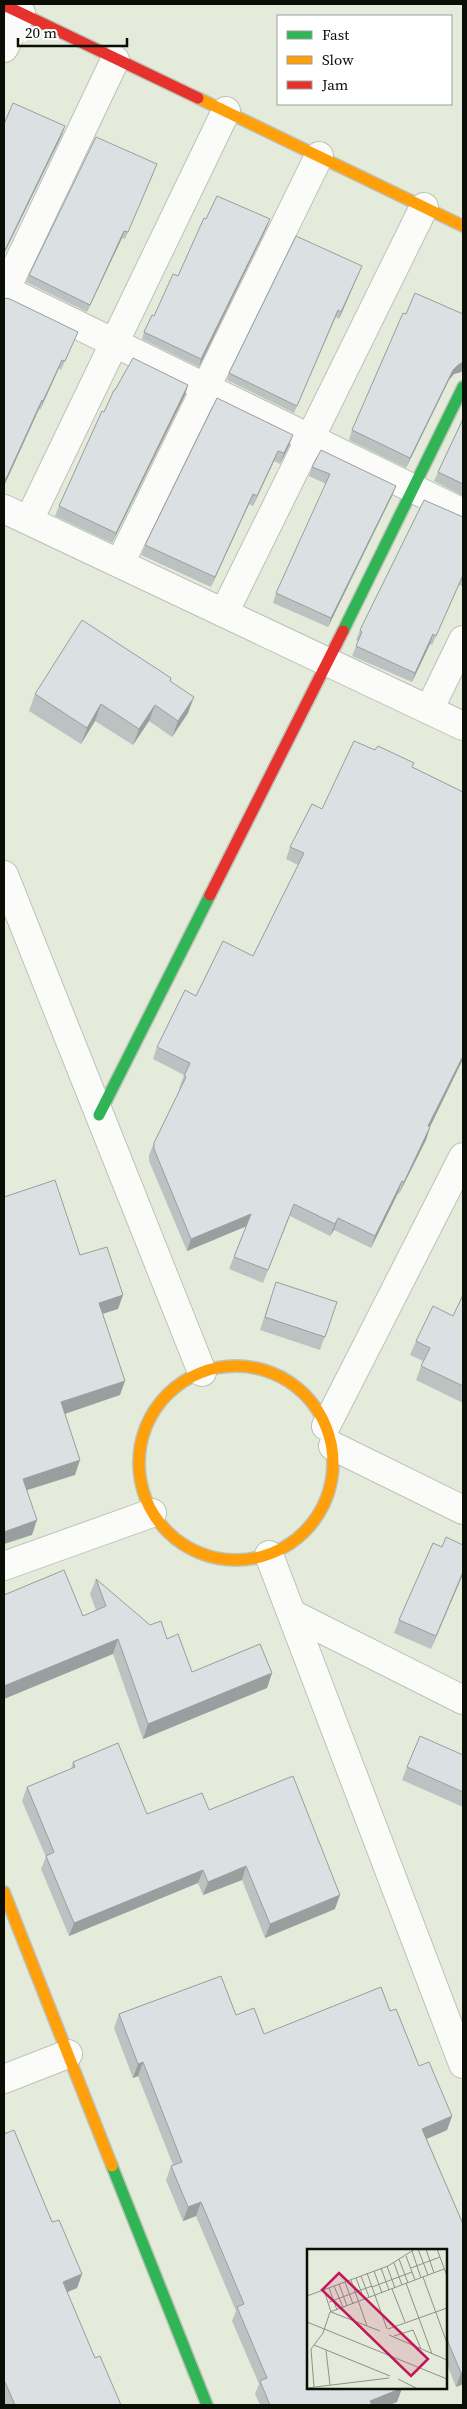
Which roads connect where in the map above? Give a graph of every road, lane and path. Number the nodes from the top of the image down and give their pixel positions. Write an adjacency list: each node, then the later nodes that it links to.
1 (12, 9): 2 (street); 3 (street)
2 (4, 48)
3 (115, 60): 4 (street); 8 (street)
4 (226, 112): 5 (street); 9 (street)
5 (318, 156): 6 (street); 11 (street)
6 (424, 207): 7 (street); 12 (street)
7 (463, 226)
8 (4, 291): 9 (street)
9 (114, 343): 11 (street); 16 (street)
10 (463, 387): 13 (street)
11 (206, 388): 12 (street); 17 (street)
12 (310, 438): 13 (street); 18 (street)
13 (414, 489): 15 (street); 20 (street)
14 (4, 509): 16 (street)
15 (463, 513)
16 (28, 520): 17 (street)
17 (120, 564): 18 (street)
18 (224, 612): 20 (street)
19 (463, 640): 21 (street)
20 (328, 662): 21 (street); 24 (street)
21 (429, 710): 22 (street)
22 (463, 726)
23 (4, 875): 24 (street)
24 (99, 1115): 26 (street)
25 (463, 1157): 27 (street)
26 (202, 1372): 27 (street); 29 (street)
27 (329, 1436): 28 (street); 30 (street)
28 (463, 1510)
29 (152, 1513): 30 (street); 31 (street)
30 (269, 1555): 32 (street)
31 (4, 1566)
32 (292, 1614): 33 (street); 36 (street)
33 (463, 1700)
34 (4, 1892): 35 (street)
35 (68, 2054): 37 (street); 38 (street)
36 (463, 2064)
37 (4, 2079)
38 (207, 2405)

